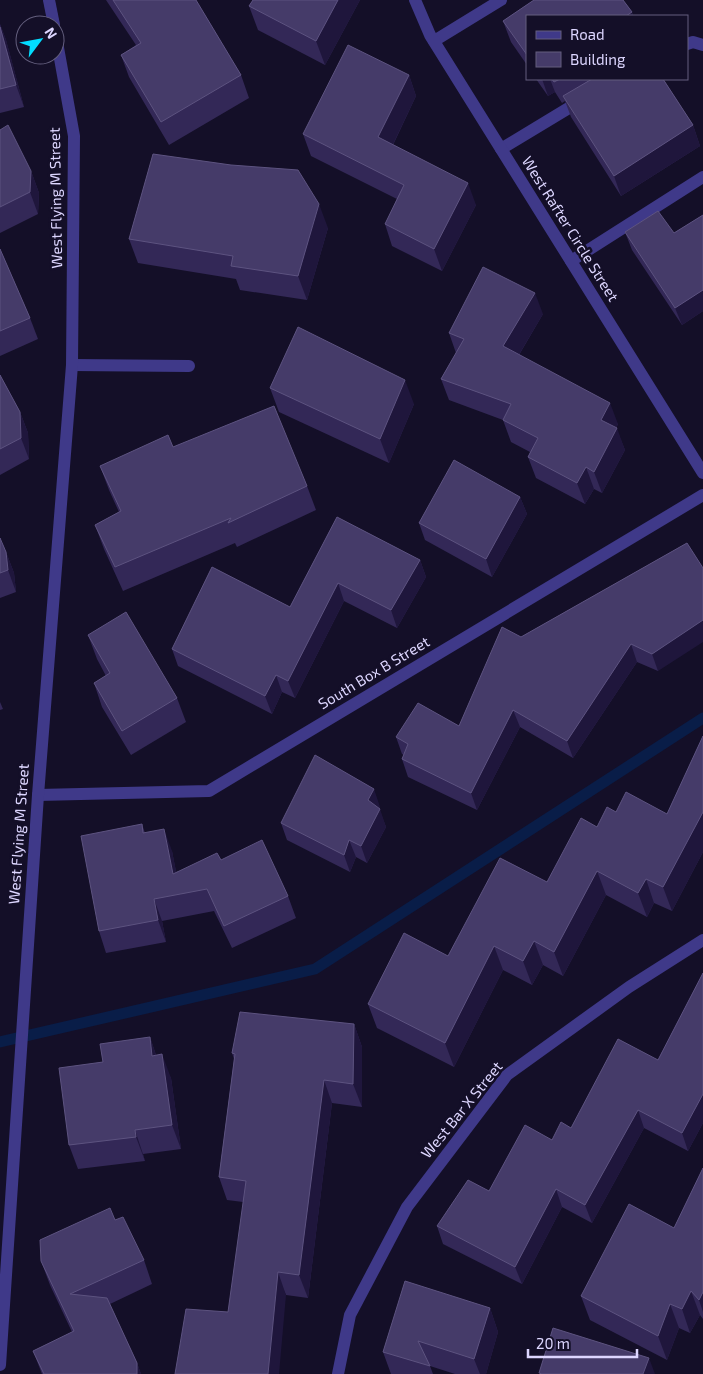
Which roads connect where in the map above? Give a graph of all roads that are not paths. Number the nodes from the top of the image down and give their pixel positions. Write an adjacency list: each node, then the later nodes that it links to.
1 (49, 0): 4 (street)
2 (415, 0): 5 (street, West Rafter Circle Street)
3 (501, 0): 5 (street)
4 (52, 15)
5 (434, 41): 10 (street, West Rafter Circle Street)
6 (688, 44): 7 (street)
7 (703, 45)
8 (61, 65): 13 (street, West Flying M Street)
9 (593, 94): 10 (street)
10 (501, 149): 12 (street, West Rafter Circle Street)
11 (703, 177): 12 (street)
12 (571, 261): 15 (street, West Rafter Circle Street)
13 (72, 365): 14 (street); 17 (street, West Flying M Street)
14 (189, 366)
15 (703, 473)
16 (703, 495): 17 (street, South Box B Street)
17 (38, 795): 19 (street, West Flying M Street)
18 (703, 940): 20 (street, West Bar X Street)
19 (0, 1365)
20 (338, 1374)

